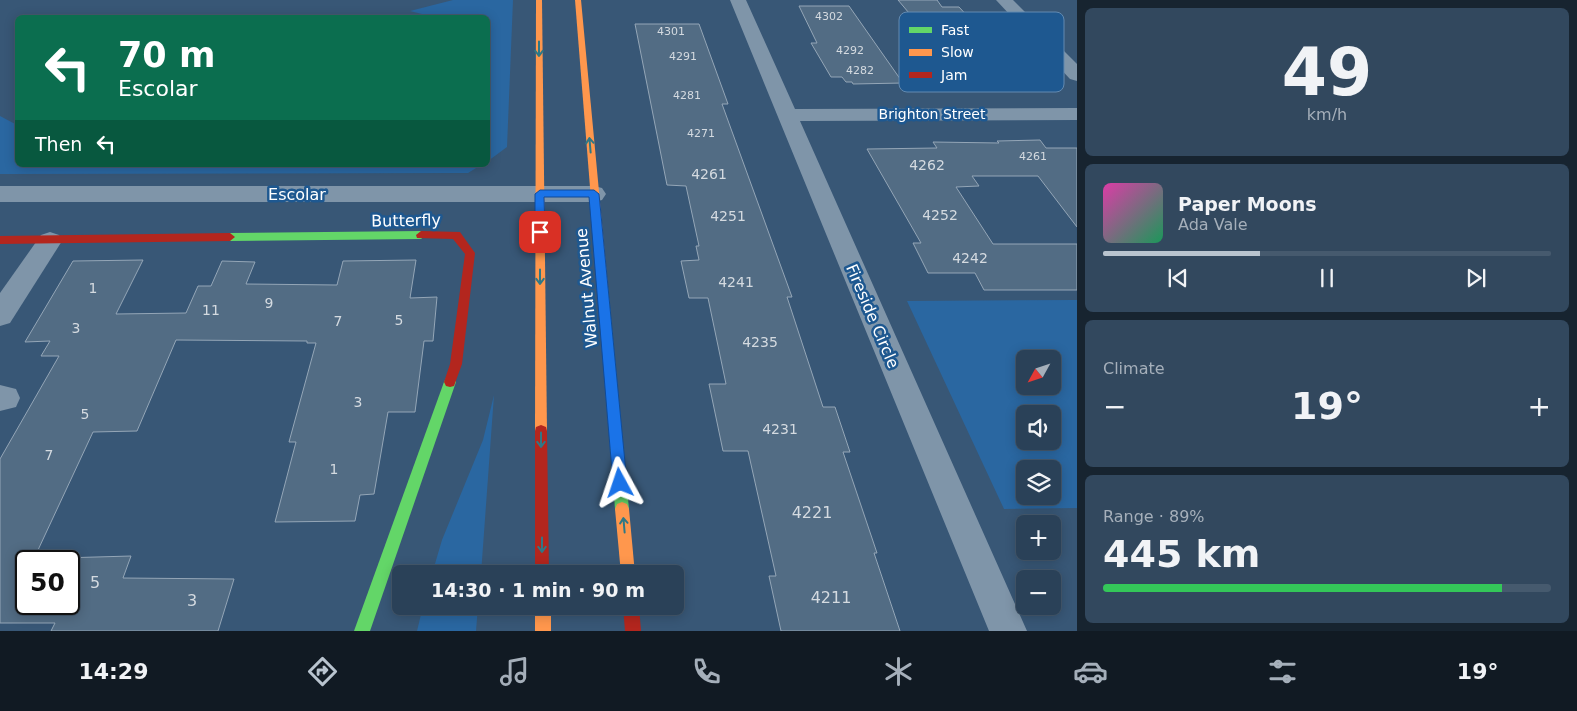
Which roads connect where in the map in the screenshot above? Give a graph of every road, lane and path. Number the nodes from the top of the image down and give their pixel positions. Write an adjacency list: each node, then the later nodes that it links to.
1 (539, 0): 11 (main road, one-way to 11)
2 (578, 0): 12 (main road, Walnut Avenue, one-way to 2)
3 (738, 0): 9 (street, Fireside Circle)
4 (1004, 0): 5 (street)
5 (1016, 12)
6 (1064, 62): 7 (street)
7 (1077, 75)
8 (1077, 114): 9 (street, Brighton Street)
9 (787, 115): 23 (street, Fireside Circle)
10 (0, 194): 11 (street, Escolar)
11 (540, 194): 12 (street, Escolar); 16 (main road, one-way to 16)
12 (594, 194): 17 (main road, Walnut Avenue, one-way to 12)
13 (0, 240): 14 (main road, Butterfly)
14 (50, 240): 15 (street); 20 (main road, Butterfly)
15 (0, 315)
16 (542, 565)
17 (627, 565)
18 (543, 615): 21 (main road)
19 (632, 615): 22 (main road)
20 (362, 631)
21 (543, 631)
22 (634, 631)
23 (1008, 631)

